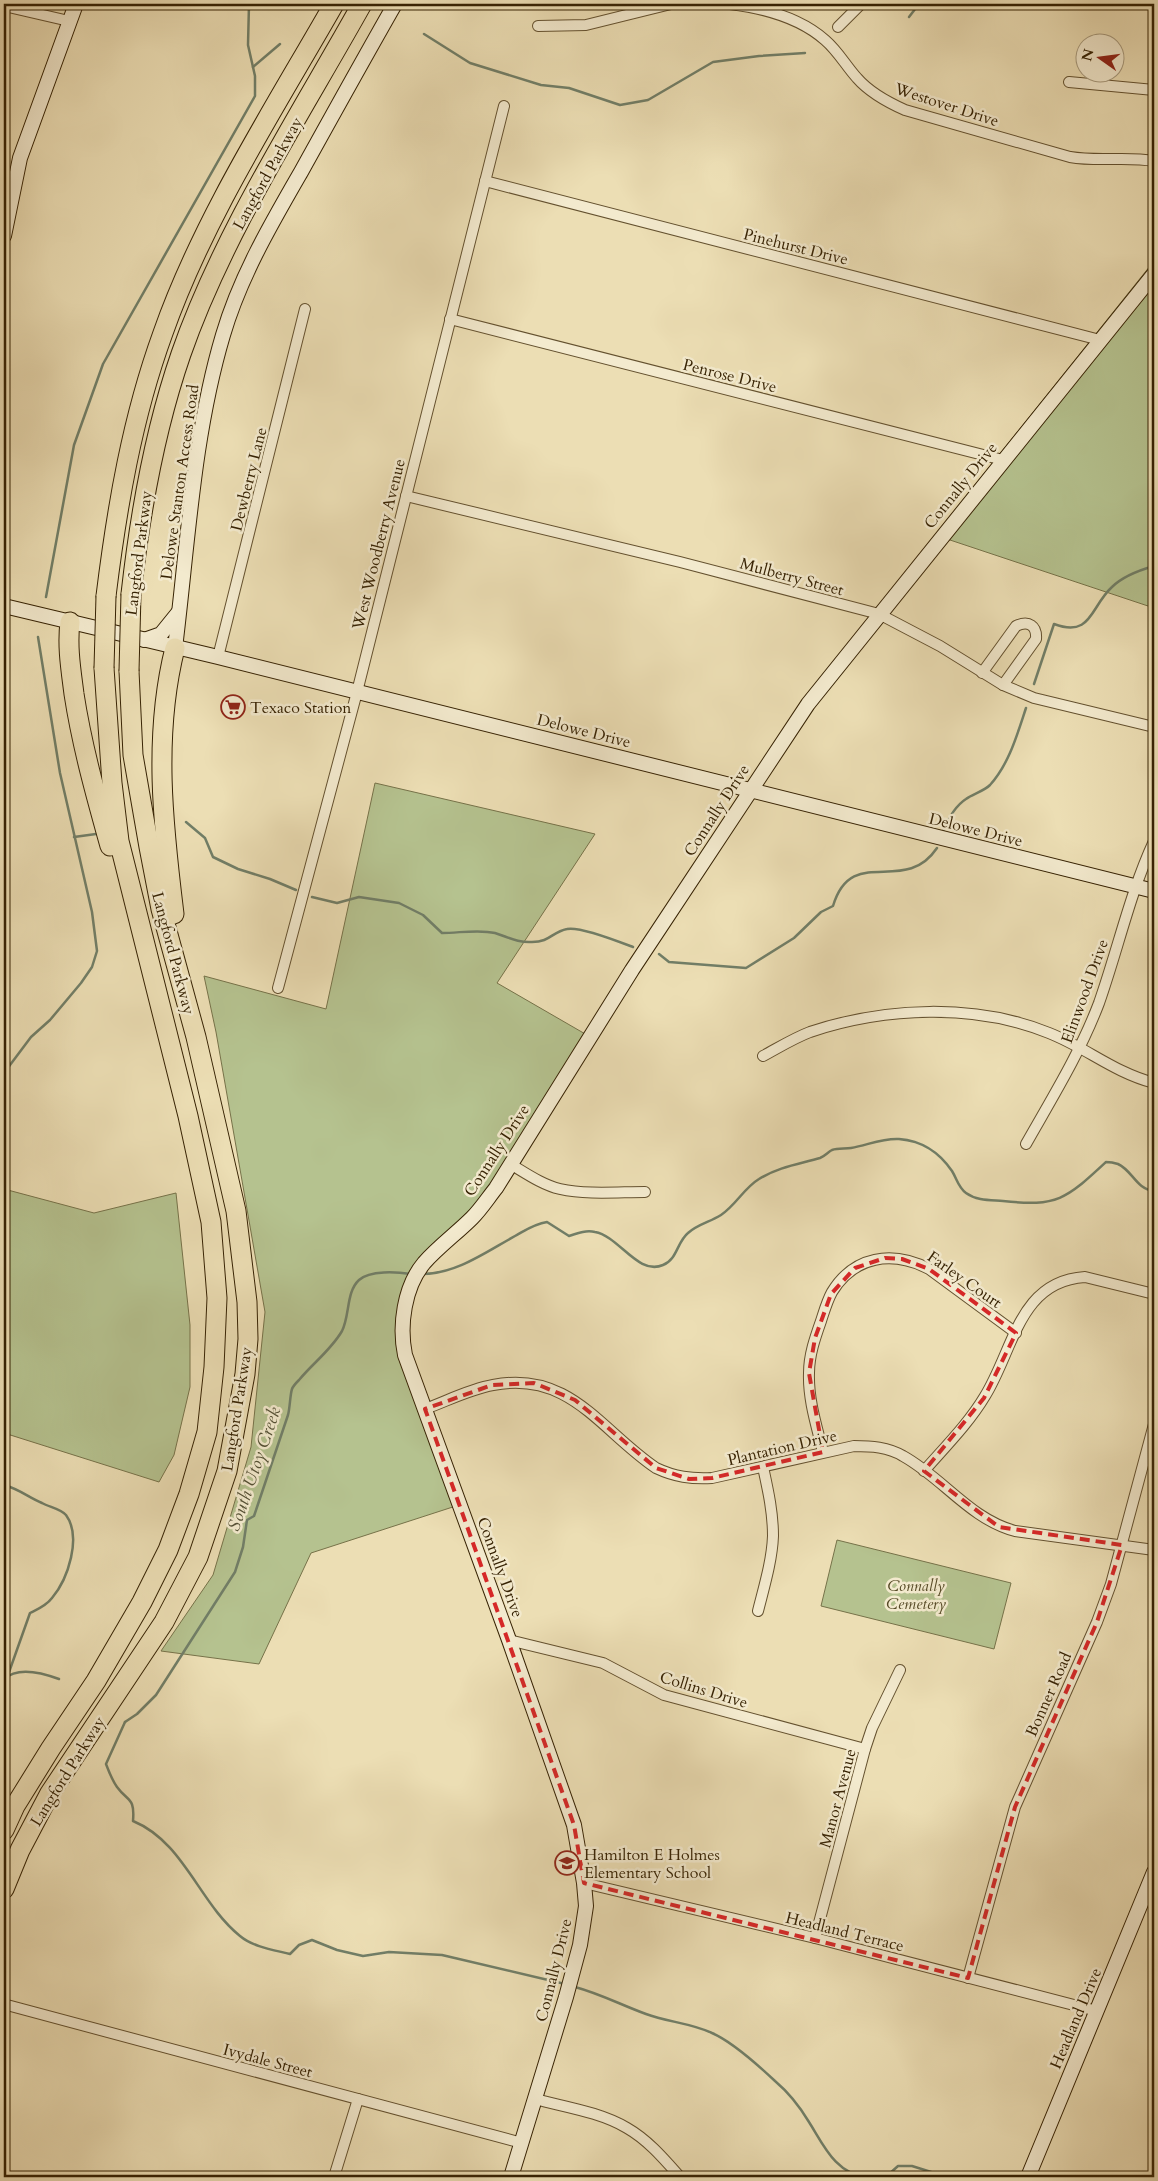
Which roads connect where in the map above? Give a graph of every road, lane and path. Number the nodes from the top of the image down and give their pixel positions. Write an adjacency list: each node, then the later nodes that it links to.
1 (76, 4): 9 (street)
2 (334, 4): 39 (highway, Langford Parkway, bridge)
3 (362, 4): 40 (highway, Langford Parkway, bridge)
4 (395, 4): 25 (street, Delowe Stanton Access Road)
5 (671, 4): 10 (street)
6 (730, 4): 15 (street, Westover Drive)
7 (861, 4): 11 (street)
8 (4, 6): 9 (street)
9 (69, 21): 17 (street)
10 (538, 26)
11 (838, 27)
12 (1069, 82): 13 (street)
13 (1154, 90)
14 (504, 106): 16 (street, West Woodberry Avenue)
15 (1154, 161)
16 (485, 181): 20 (street, West Woodberry Avenue); 21 (street, Pinehurst Drive)
17 (4, 236)
18 (1154, 274): 21 (street, Connally Drive)
19 (305, 309): 30 (street, Dewberry Lane)
20 (450, 319): 22 (street, Penrose Drive); 23 (street, West Woodberry Avenue)
21 (1100, 340): 22 (street, Connally Drive)
22 (1004, 460): 26 (street, Connally Drive)
23 (406, 496): 26 (street, Mulberry Street); 33 (street, West Woodberry Avenue)
24 (4, 606): 27 (street, Delowe Drive)
25 (179, 610): 28 (street); 29 (street, Delowe Stanton Access Road)
26 (879, 614): 31 (street, Mulberry Street); 35 (street, Connally Drive)
27 (70, 622): 28 (street, Delowe Drive); 39 (highway)
28 (144, 640): 29 (street, Delowe Drive)
29 (175, 648): 30 (street, Delowe Drive); 40 (highway)
30 (218, 657): 33 (street, Delowe Drive)
31 (982, 673): 32 (street, Mulberry Street); 32 (street)
32 (1003, 685): 34 (street, Mulberry Street)
33 (357, 692): 35 (street, Delowe Drive); 41 (street, West Woodberry Avenue)
34 (1154, 727)
35 (750, 790): 37 (street, Delowe Drive); 46 (street, Connally Drive)
36 (1154, 841): 37 (street, Elinwood Drive)
37 (1136, 886): 38 (street, Delowe Drive); 42 (street, Elinwood Drive)
38 (1154, 891)
39 (146, 951): 61 (highway, Langford Parkway)
40 (182, 982): 64 (highway, Langford Parkway)
41 (278, 988)
42 (1081, 1048): 43 (street); 44 (street); 45 (street, Elinwood Drive)
43 (763, 1056)
44 (1154, 1083)
45 (1026, 1144)
46 (512, 1165): 47 (street); 50 (street, Connally Drive)
47 (645, 1192)
48 (1154, 1294): 49 (street)
49 (1016, 1333): 52 (street, Farley Court); 54 (street)
50 (425, 1408): 53 (street, Plantation Drive); 58 (street, Connally Drive)
51 (1154, 1424): 55 (street, Bonner Road)
52 (823, 1452): 53 (street, Plantation Drive); 54 (street, Plantation Drive)
53 (763, 1467): 57 (street)
54 (924, 1471): 55 (street, Plantation Drive)
55 (1122, 1545): 56 (street, Plantation Drive); 66 (street, Bonner Road)
56 (1154, 1550)
57 (758, 1611)
58 (509, 1640): 60 (street, Collins Drive); 63 (street, Connally Drive)
59 (900, 1670): 60 (street, Manor Avenue)
60 (865, 1749): 65 (street, Manor Avenue)
61 (4, 1830)
62 (1154, 1872): 68 (street, Headland Drive)
63 (584, 1883): 65 (street, Headland Terrace); 70 (street, Connally Drive)
64 (4, 1889)
65 (815, 1938): 66 (street, Headland Terrace)
66 (968, 1978): 68 (street, Headland Terrace)
67 (7, 2006): 69 (street, Ivydale Street)
68 (1097, 2011): 75 (street, Headland Drive)
69 (358, 2099): 71 (street, Ivydale Street); 72 (street)
70 (535, 2099): 71 (street, Connally Drive); 74 (street)
71 (522, 2143): 73 (street, Connally Drive)
72 (334, 2177)
73 (511, 2177)
74 (680, 2177)
75 (1028, 2177)

